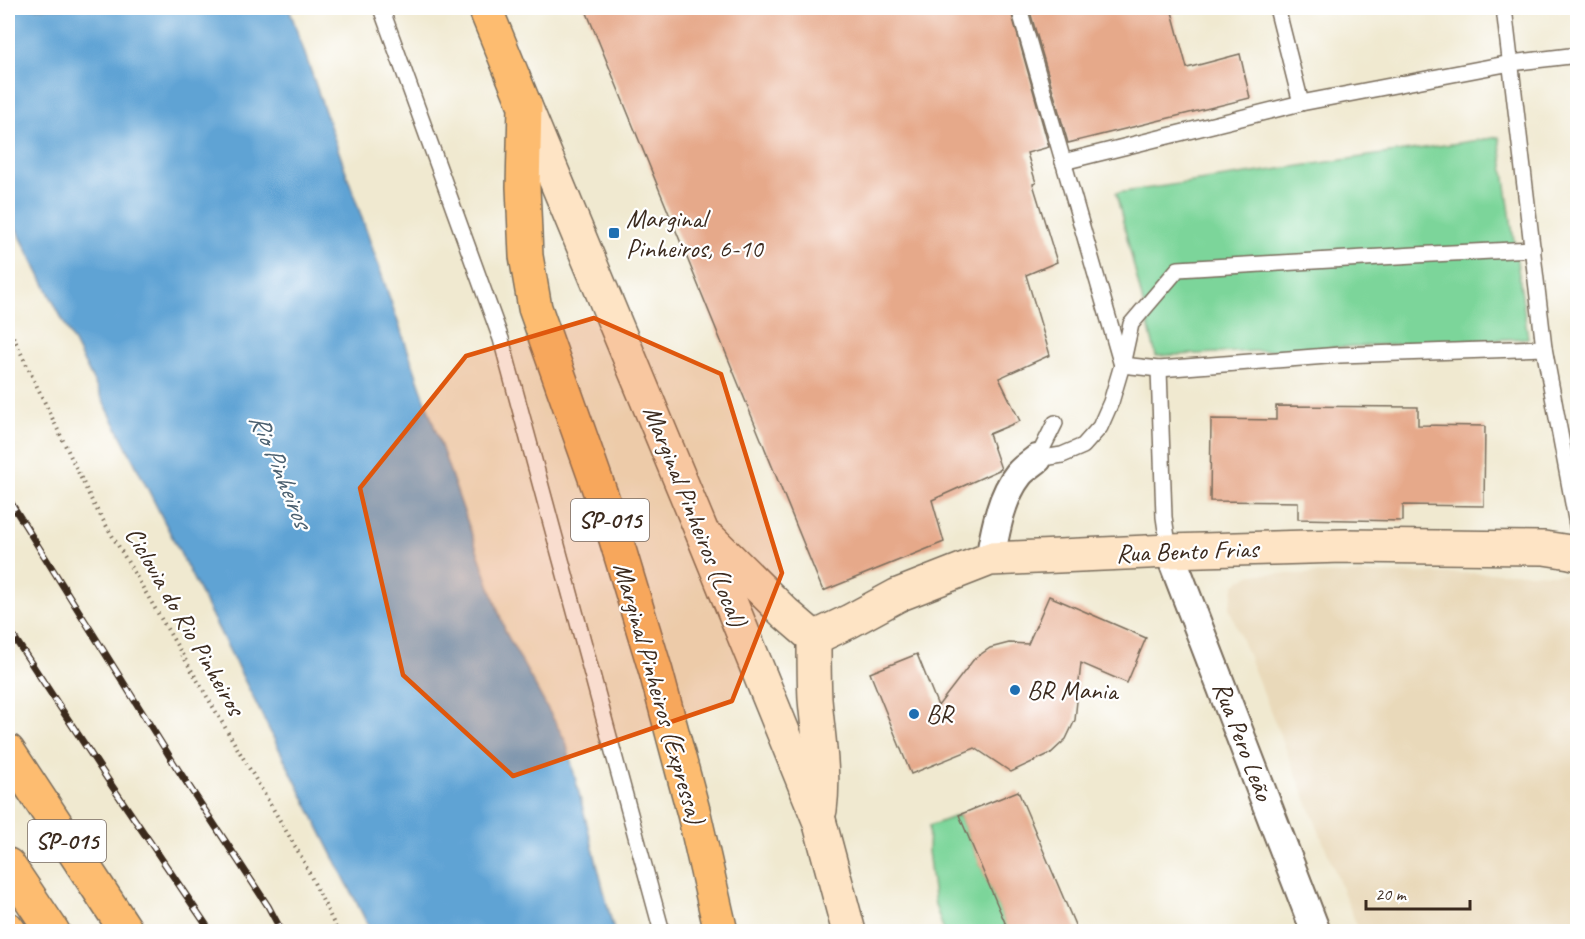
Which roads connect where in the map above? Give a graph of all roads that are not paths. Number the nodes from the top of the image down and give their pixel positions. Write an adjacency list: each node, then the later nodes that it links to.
1 (381, 8): 28 (lane)
2 (485, 8): 9 (highway, Marginal Pinheiros (Expressa) / SP-015)
3 (1019, 8): 10 (lane)
4 (1277, 8): 8 (lane)
5 (1504, 8): 7 (lane)
6 (1578, 55): 7 (lane)
7 (1511, 63): 8 (lane); 11 (lane)
8 (1301, 103): 10 (lane)
9 (525, 106): 17 (main road, Marginal Pinheiros (Local)); 29 (highway, Marginal Pinheiros (Expressa) / SP-015)
10 (1063, 162): 13 (lane)
11 (1533, 249): 12 (lane); 13 (lane)
12 (1544, 348): 14 (lane); 18 (lane)
13 (1122, 364): 14 (lane); 16 (lane)
14 (1159, 369): 19 (lane)
15 (1054, 423): 16 (lane)
16 (1037, 459): 21 (street)
17 (701, 530): 22 (main road); 24 (main road, Marginal Pinheiros (Local))
18 (1578, 530)
19 (1168, 551): 20 (main road, Rua Bento Frias); 21 (main road, Rua Bento Frias); 31 (street, Rua Pero Leão)
20 (1578, 554)
21 (990, 559): 22 (main road, Rua Bento Frias)
22 (814, 638): 24 (main road)
23 (8, 751): 27 (highway, SP-015)
24 (819, 820): 30 (main road, Marginal Pinheiros (Local))
25 (8, 866): 26 (highway)
26 (53, 932)
27 (127, 932)
28 (662, 932)
29 (721, 932)
30 (849, 932)
31 (1316, 932)

